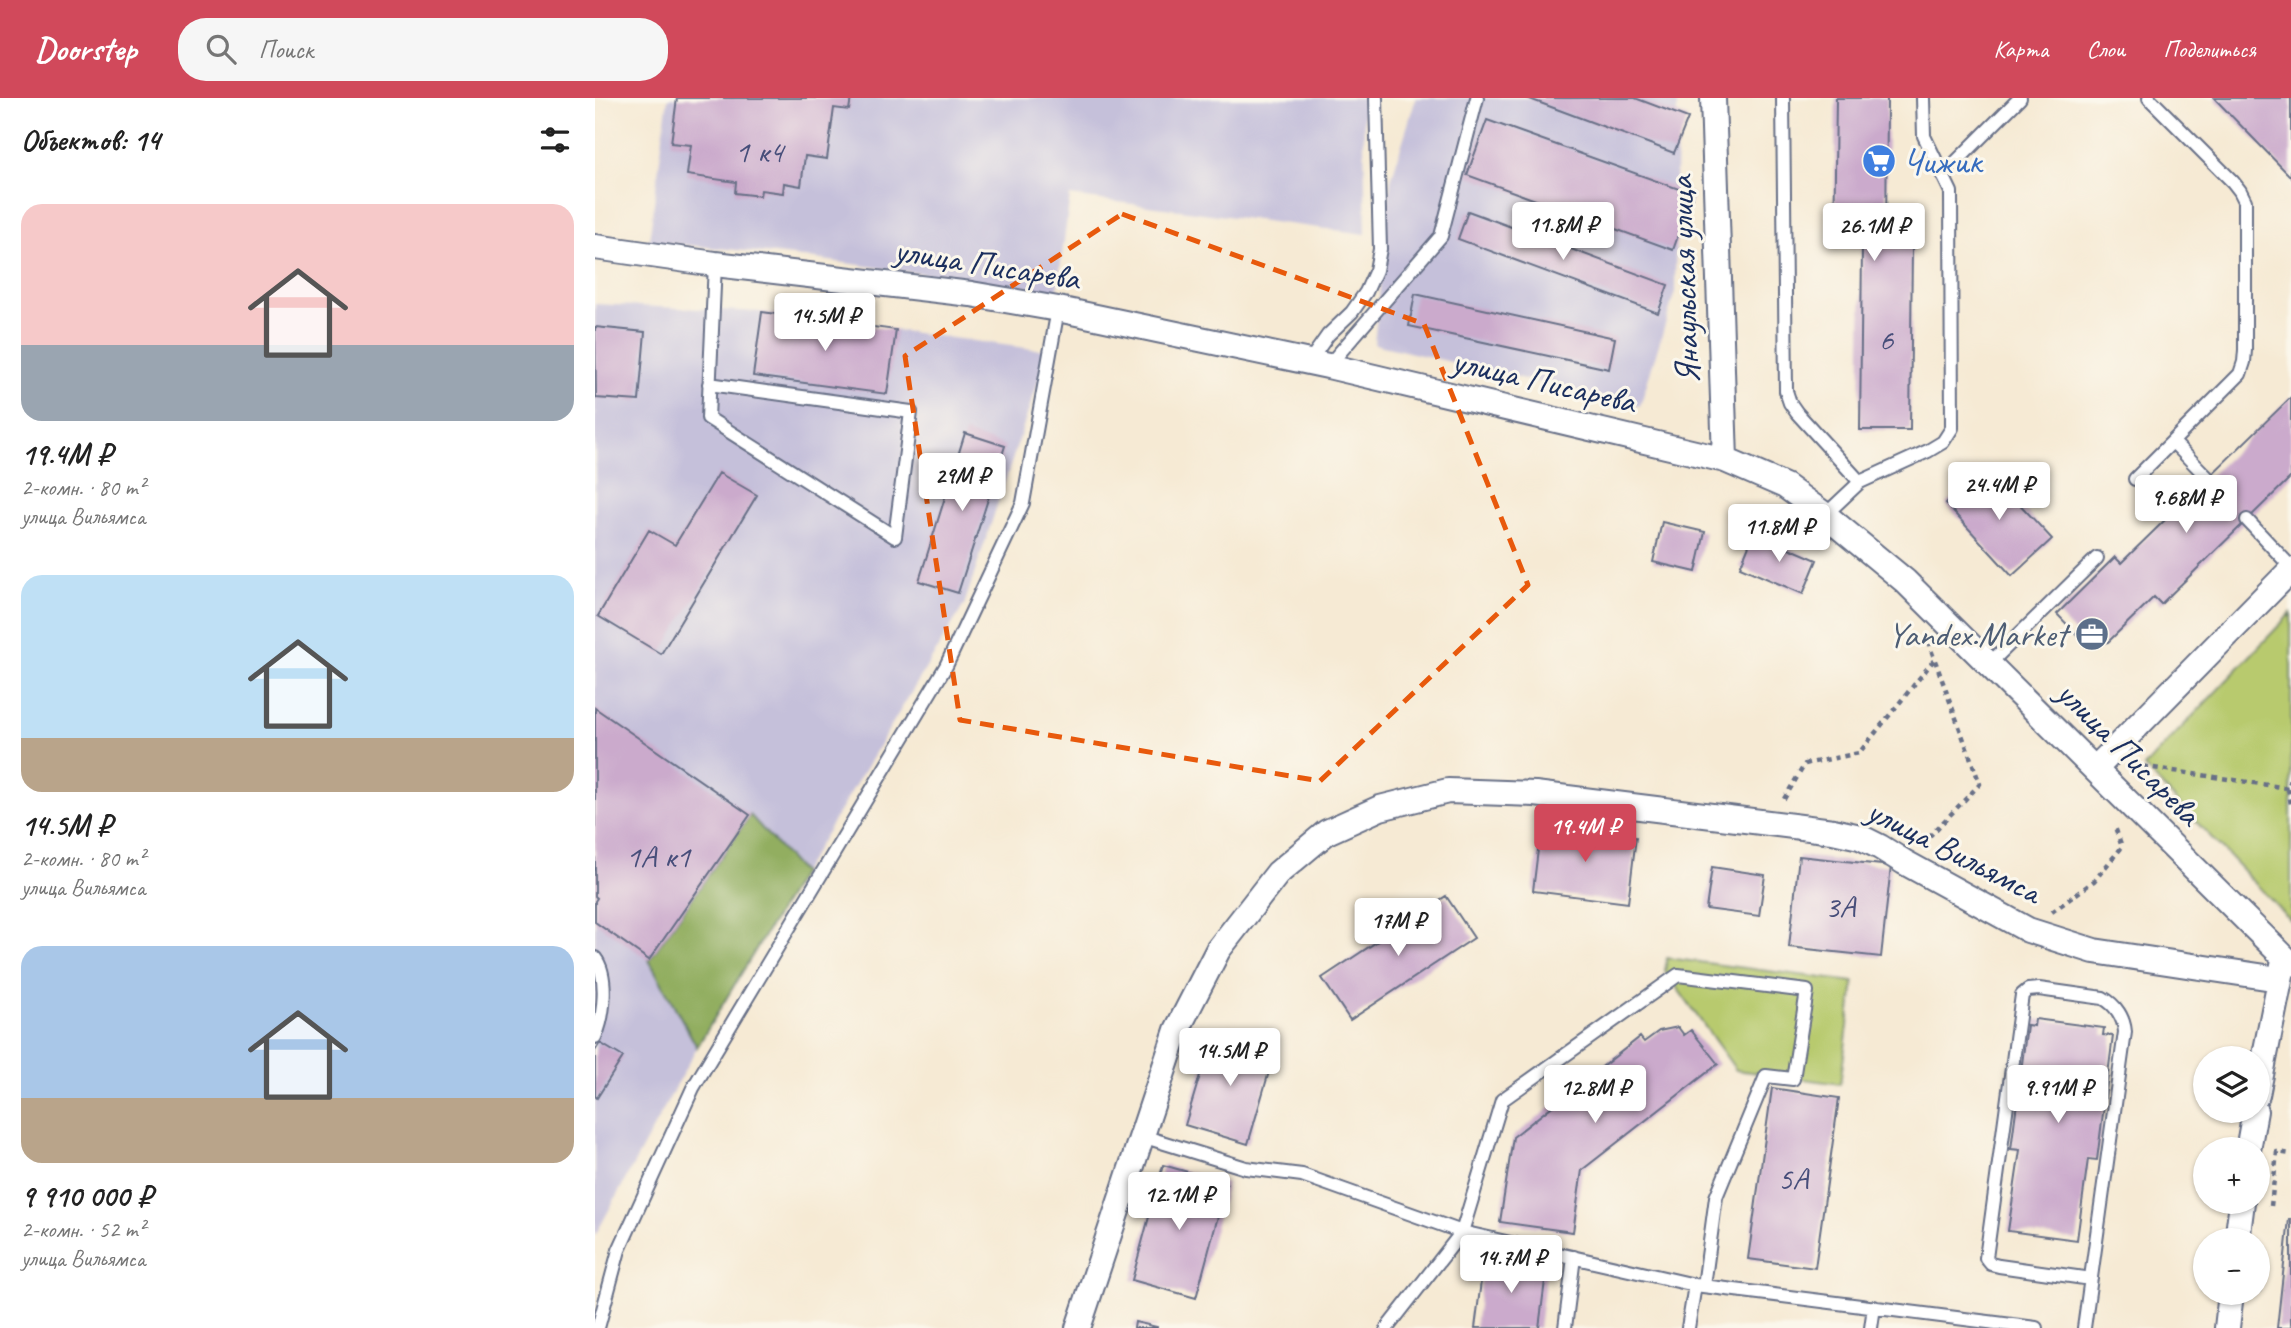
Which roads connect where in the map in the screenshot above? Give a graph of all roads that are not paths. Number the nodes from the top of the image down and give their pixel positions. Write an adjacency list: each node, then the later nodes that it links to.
1 (1376, 98): 12 (lane)
2 (1476, 98): 12 (lane)
3 (1713, 98): 15 (street, Янаульская улица)
4 (1783, 98): 18 (lane)
5 (1923, 98): 8 (lane)
6 (2020, 98): 8 (lane)
7 (2149, 98): 14 (lane)
8 (1943, 175): 18 (lane)
9 (595, 247): 10 (street, улица Писарева)
10 (715, 264): 11 (street, улица Писарева); 13 (lane)
11 (1058, 310): 12 (street, улица Писарева); 36 (lane)
12 (1318, 364): 15 (street, улица Писарева)
13 (709, 384): 13 (lane)
14 (2173, 442): 16 (lane); 17 (lane)
15 (1725, 460): 19 (street, улица Писарева)
16 (2208, 478)
17 (2135, 479)
18 (1860, 482): 19 (lane)
19 (1825, 515): 23 (street, улица Писарева)
20 (2247, 520): 22 (lane)
21 (2097, 558): 23 (lane)
22 (2291, 569): 24 (street)
23 (1989, 664): 24 (street, улица Писарева)
24 (2095, 769): 26 (street, улица Писарева)
25 (595, 958): 27 (lane)
26 (2285, 967): 28 (street); 29 (street, улица Вильямса)
27 (595, 1037)
28 (2268, 1046)
29 (1142, 1136): 30 (lane); 37 (street, улица Вильямса)
30 (1462, 1232): 31 (lane); 33 (lane); 38 (lane)
31 (1574, 1256): 33 (lane); 39 (lane)
32 (2091, 1279): 32 (lane); 43 (lane)
33 (1700, 1285): 35 (lane); 40 (lane)
34 (2230, 1305): 44 (street)
35 (1874, 1307): 41 (lane); 42 (lane)
36 (598, 1328)
37 (1078, 1328)
38 (1387, 1328)
39 (1565, 1328)
40 (1688, 1328)
41 (1871, 1328)
42 (2036, 1328)
43 (2084, 1328)
44 (2227, 1328)

